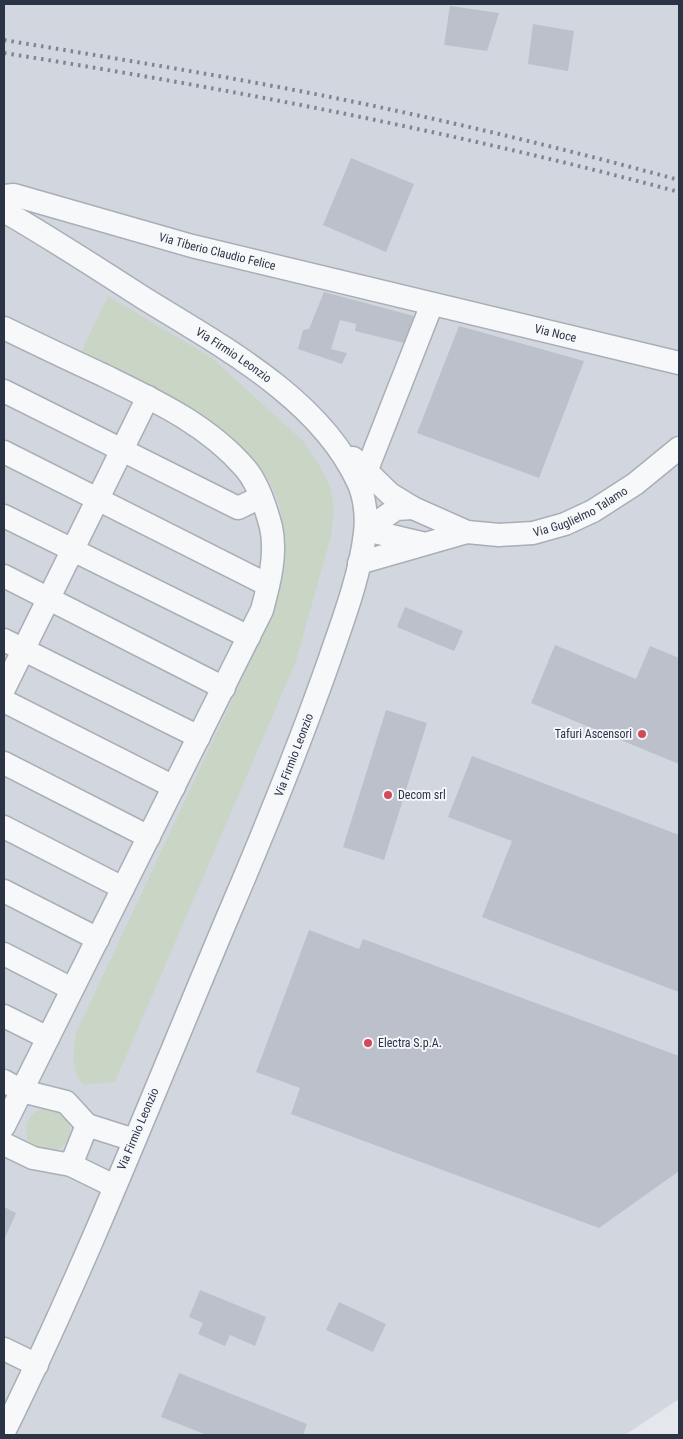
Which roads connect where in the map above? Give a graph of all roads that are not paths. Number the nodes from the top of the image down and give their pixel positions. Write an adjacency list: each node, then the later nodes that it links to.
1 (4, 196): 3 (street, Via Tiberio Claudio Felice)
2 (4, 211): 8 (street, Via Firmio Leonzio)
3 (432, 304): 5 (street, Via Noce); 12 (street)
4 (4, 328): 7 (street)
5 (679, 363)
6 (4, 391): 10 (street)
7 (148, 397): 10 (street); 13 (street)
8 (334, 440): 12 (street); 17 (street, Via Firmio Leonzio)
9 (679, 448): 18 (street, Via Guglielmo Talamo)
10 (122, 450): 13 (street); 14 (street)
11 (4, 452): 14 (street)
12 (366, 472): 15 (street)
13 (261, 497): 23 (street)
14 (98, 500): 20 (street); 23 (street)
15 (413, 508): 17 (street); 18 (street)
16 (4, 516): 20 (street)
17 (366, 530): 19 (street); 21 (street, Via Firmio Leonzio)
18 (467, 532): 19 (street)
19 (422, 544): 21 (street)
20 (72, 550): 24 (street); 25 (street)
21 (359, 563): 45 (street, Via Firmio Leonzio)
22 (4, 576): 24 (street)
23 (268, 585): 25 (street)
24 (48, 599): 26 (street); 27 (street)
25 (249, 637): 27 (street)
26 (14, 645): 28 (street); 30 (street)
27 (224, 688): 30 (street)
28 (4, 689)
29 (4, 701): 32 (street)
30 (199, 737): 32 (street)
31 (4, 764): 34 (street)
32 (174, 786): 34 (street)
33 (4, 827): 35 (street)
34 (149, 837): 35 (street)
35 (123, 888): 37 (street)
36 (4, 892): 37 (street)
37 (98, 939): 39 (street)
38 (4, 954): 39 (street)
39 (72, 990): 41 (street)
40 (4, 1016): 41 (street)
41 (48, 1038): 42 (street)
42 (13, 1086): 43 (street); 44 (street)
43 (87, 1125): 45 (street); 47 (street)
44 (4, 1126)
45 (134, 1140): 48 (street, Via Firmio Leonzio)
46 (4, 1144): 47 (street)
47 (71, 1165): 48 (street)
48 (114, 1186): 50 (street, Via Firmio Leonzio)
49 (4, 1349): 50 (street)
50 (36, 1365): 51 (street, Via Firmio Leonzio)
51 (4, 1432)

